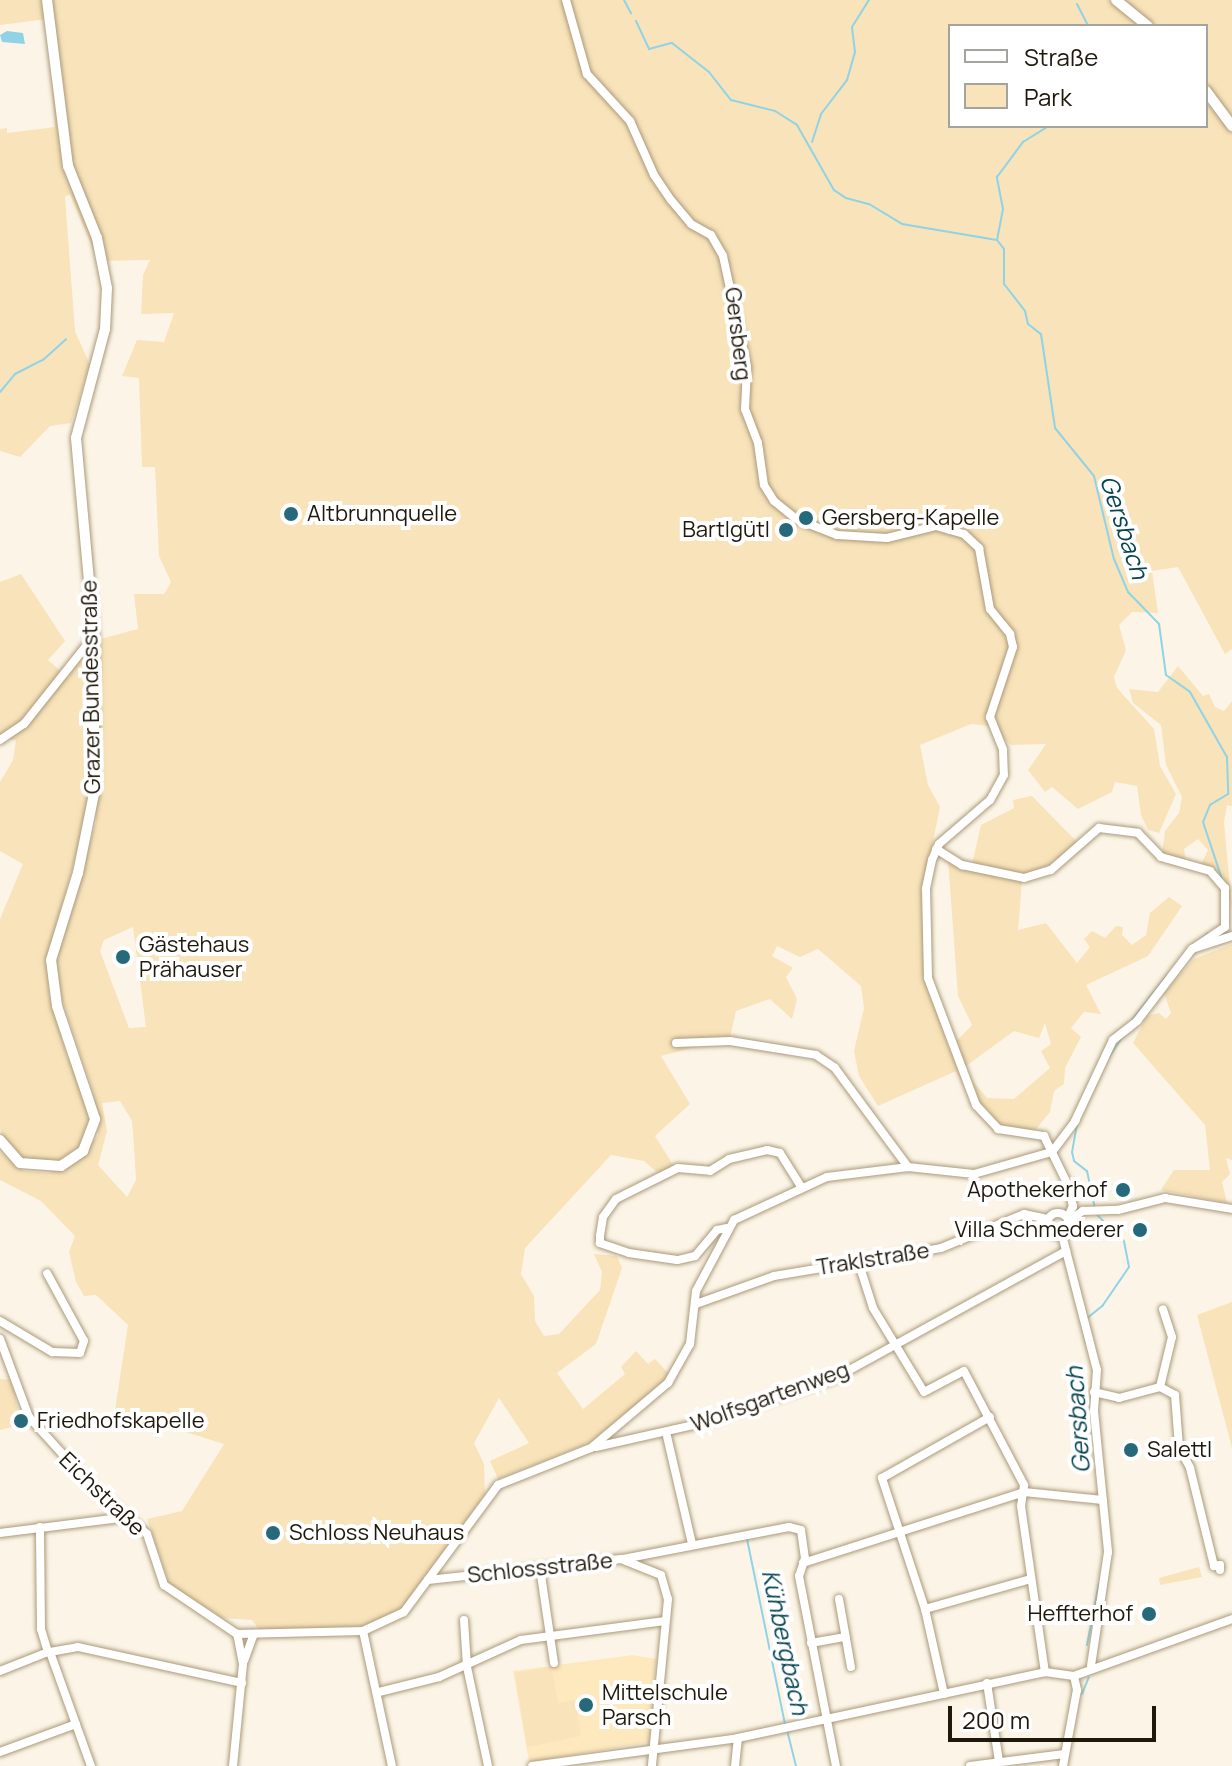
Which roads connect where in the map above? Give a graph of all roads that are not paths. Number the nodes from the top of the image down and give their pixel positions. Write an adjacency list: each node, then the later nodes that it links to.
1 (47, 0): 7 (main road, Grazer Bundesstraße)
2 (566, 0): 9 (street, Gersberg)
3 (1116, 0): 4 (main road)
4 (1146, 24)
5 (1208, 94): 6 (main road)
6 (1232, 126)
7 (94, 636): 8 (street); 13 (main road, Grazer Bundesstraße)
8 (0, 740)
9 (936, 849): 11 (street); 14 (street)
10 (1232, 936): 11 (street)
11 (1192, 949): 14 (street)
12 (676, 1043): 15 (street)
13 (0, 1140)
14 (1052, 1152): 15 (street); 19 (street)
15 (908, 1167): 16 (street)
16 (801, 1187): 20 (street); 20 (street)
17 (1232, 1209): 19 (street, Traklstraße)
18 (1048, 1219): 19 (street, Traklstraße); 21 (street); 23 (street, Traklstraße)
19 (1068, 1219): 21 (street)
20 (727, 1228): 25 (street)
21 (1062, 1235): 22 (street)
22 (1066, 1251): 29 (street, Wolfsgartenweg); 31 (street)
23 (859, 1264): 25 (street, Traklstraße); 29 (street)
24 (47, 1273): 27 (street)
25 (696, 1304): 34 (street)
26 (1163, 1309): 30 (street)
27 (0, 1321)
28 (0, 1339): 37 (street, Eichstraße)
29 (896, 1345): 32 (street); 33 (street, Wolfsgartenweg)
30 (1160, 1387): 31 (street); 47 (street)
31 (1094, 1392): 36 (street)
32 (990, 1417): 35 (street); 39 (street)
33 (666, 1432): 34 (street, Wolfsgartenweg); 41 (street)
34 (591, 1448): 49 (street)
35 (1024, 1492): 36 (street); 39 (street); 48 (street)
36 (1100, 1500): 64 (street)
37 (128, 1517): 38 (street); 56 (street, Eichstraße)
38 (40, 1527): 40 (street); 61 (street)
39 (900, 1532): 44 (street); 51 (street)
40 (0, 1533)
41 (692, 1544): 42 (street); 44 (street)
42 (655, 1551): 43 (street); 46 (street)
43 (621, 1559): 45 (street, Schlossstraße); 46 (street, Schlossstraße)
44 (803, 1563): 60 (street)
45 (540, 1568): 49 (street, Schlossstraße); 57 (street, Schlossstraße)
46 (651, 1569): 54 (street)
47 (1220, 1570)
48 (1031, 1579): 51 (street); 68 (street)
49 (428, 1580): 55 (street)
50 (839, 1599): 59 (street)
51 (925, 1609): 73 (street)
52 (1232, 1619): 64 (street)
53 (464, 1620): 65 (street)
54 (665, 1621): 57 (street); 77 (street)
55 (363, 1631): 58 (street); 72 (street)
56 (237, 1634): 58 (street); 63 (street)
57 (551, 1635): 62 (street, Schlossstraße); 65 (street)
58 (253, 1636): 63 (street)
59 (845, 1637): 60 (street); 66 (street)
60 (811, 1643): 74 (street)
61 (49, 1652): 67 (street); 70 (street); 75 (street)
62 (554, 1663)
63 (243, 1664): 70 (street)
64 (1091, 1666): 69 (street)
65 (467, 1667): 72 (street); 84 (street)
66 (851, 1667)
67 (0, 1671)
68 (1045, 1672): 69 (street); 71 (street)
69 (1074, 1676): 79 (street)
70 (242, 1683): 82 (street)
71 (987, 1683): 73 (street); 80 (street)
72 (379, 1692): 83 (street)
73 (944, 1694): 74 (street)
74 (824, 1719): 76 (street); 88 (street)
75 (76, 1724): 78 (street); 81 (street)
76 (738, 1738): 77 (street); 87 (street)
77 (654, 1750): 85 (street); 86 (street)
78 (0, 1752)
79 (1064, 1754): 80 (street); 90 (street)
80 (999, 1761): 89 (street)
81 (91, 1766)
82 (233, 1766)
83 (392, 1766)
84 (488, 1766)
85 (532, 1766)
86 (652, 1766)
87 (735, 1766)
88 (836, 1766)
89 (970, 1766)
90 (1063, 1766)

